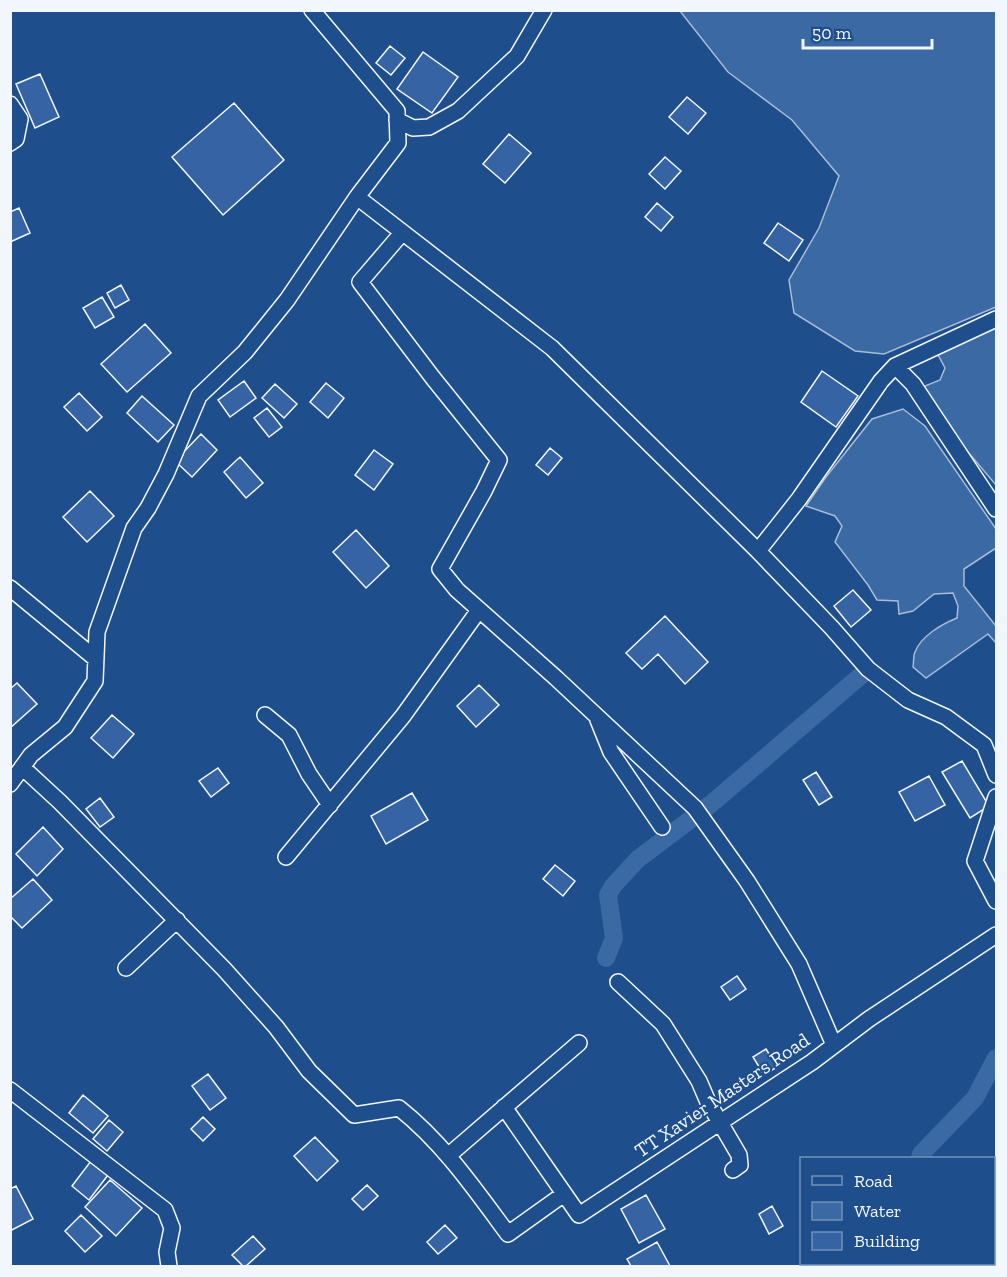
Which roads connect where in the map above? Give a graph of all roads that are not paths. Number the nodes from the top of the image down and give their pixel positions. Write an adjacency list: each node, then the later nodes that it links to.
1 (312, 10): 4 (street)
2 (544, 10): 4 (street)
3 (10, 104): 5 (street)
4 (397, 120): 6 (street)
5 (10, 143)
6 (357, 197): 7 (street); 14 (street)
7 (402, 233): 11 (street); 13 (street)
8 (996, 319): 9 (street)
9 (895, 366): 10 (street); 11 (street)
10 (996, 509)
11 (758, 551): 18 (street)
12 (10, 588): 14 (street)
13 (479, 610): 16 (street); 21 (street)
14 (96, 658): 17 (street)
15 (265, 715): 21 (street)
16 (596, 715): 22 (street); 30 (street)
17 (22, 767): 19 (street); 25 (street)
18 (996, 775)
19 (10, 784)
20 (996, 797): 24 (street)
21 (330, 805): 23 (street)
22 (662, 827)
23 (286, 857)
24 (996, 901)
25 (177, 920): 27 (street); 34 (street)
26 (996, 935): 30 (street, TT Xavier Masters Road)
27 (126, 968)
28 (618, 982): 33 (street)
29 (579, 1042): 32 (street)
30 (834, 1046): 33 (street, TT Xavier Masters Road)
31 (10, 1090): 37 (street)
32 (504, 1107): 34 (street); 36 (street, TT Xavier Masters Road)
33 (719, 1122): 35 (street); 36 (street, TT Xavier Masters Road)
34 (449, 1155): 36 (street)
35 (733, 1170)
36 (564, 1194)
37 (169, 1266)

